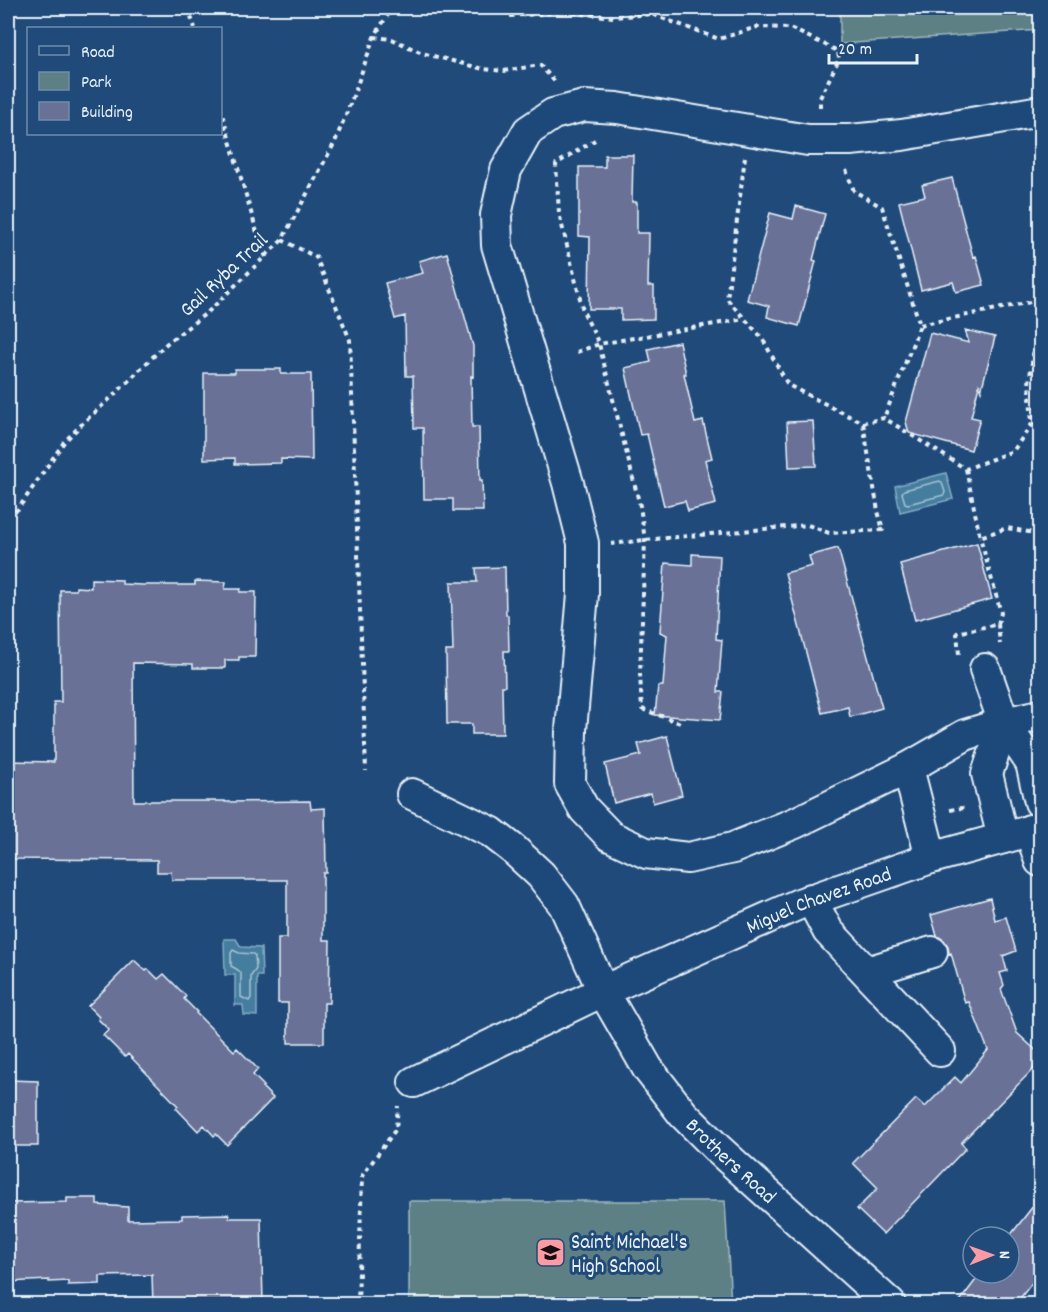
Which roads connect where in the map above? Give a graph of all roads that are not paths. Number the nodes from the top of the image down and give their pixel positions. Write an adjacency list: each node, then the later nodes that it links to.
1 (1041, 111): 5 (street)
2 (982, 658): 4 (street)
3 (1041, 715): 4 (street)
4 (1004, 723): 5 (street); 7 (street); 7 (street)
5 (908, 768): 8 (street)
6 (412, 794): 13 (street, Brothers Road)
7 (1029, 824): 8 (street, Miguel Chavez Road); 9 (street)
8 (931, 858): 10 (street, Miguel Chavez Road)
9 (1041, 861)
10 (811, 899): 12 (street); 13 (street, Miguel Chavez Road)
11 (932, 952): 12 (street)
12 (867, 972): 14 (street)
13 (603, 991): 15 (street, Miguel Chavez Road); 16 (street, Brothers Road)
14 (940, 1051)
15 (406, 1091)
16 (890, 1305)

